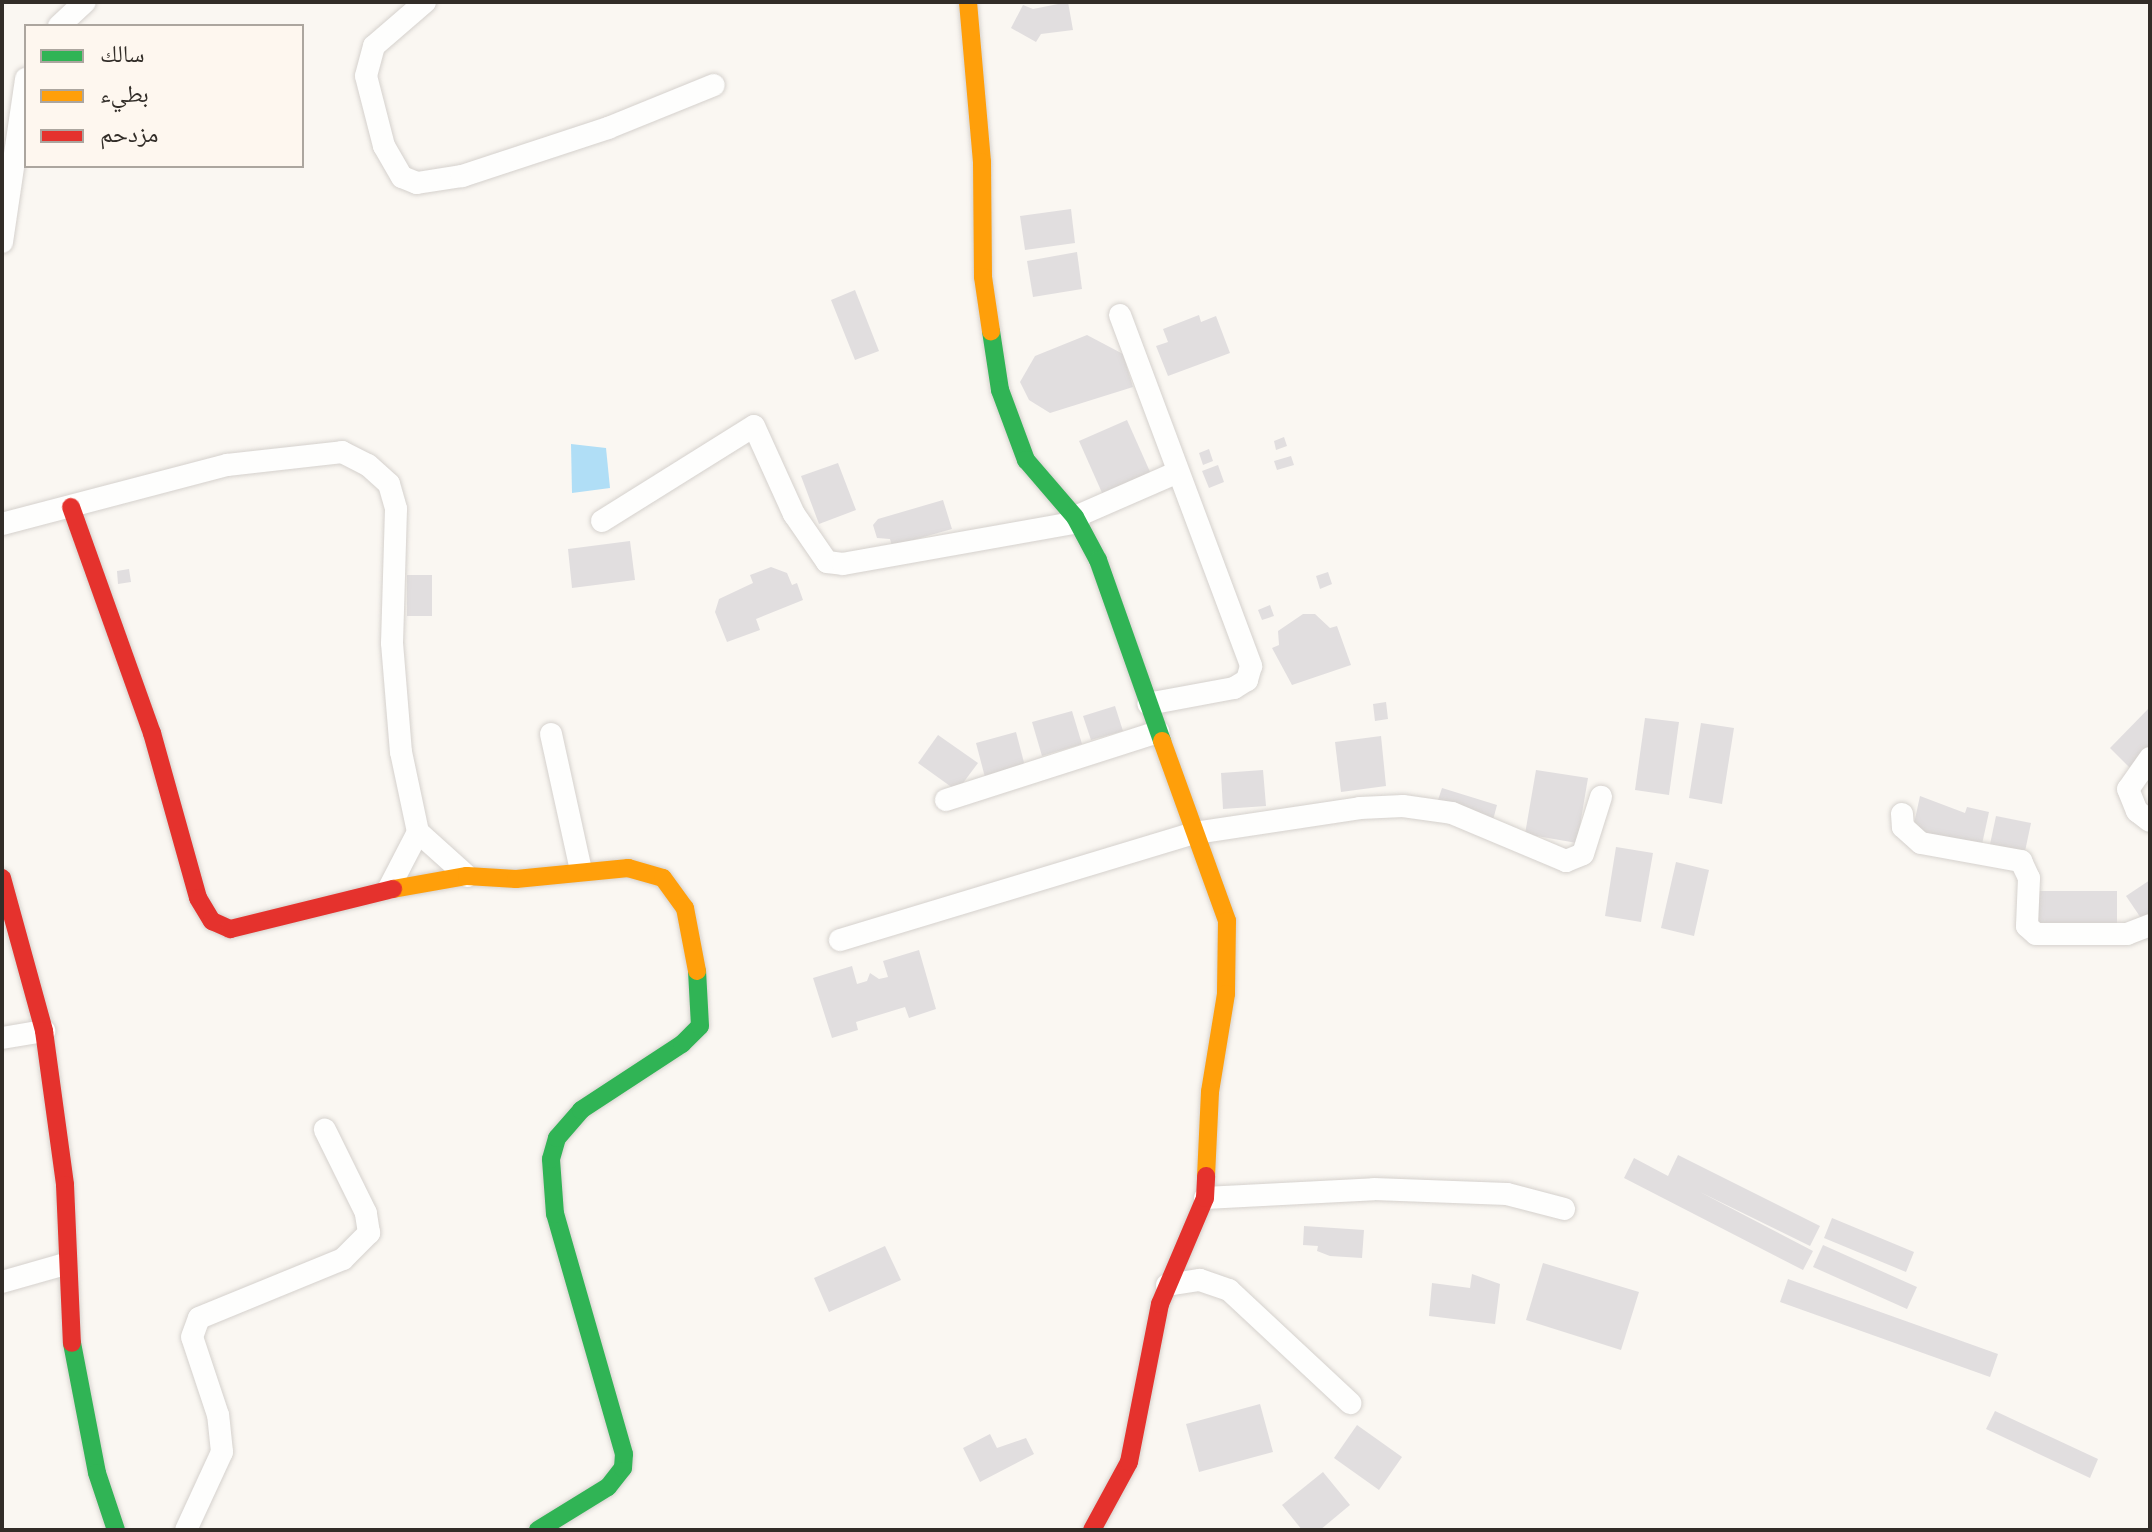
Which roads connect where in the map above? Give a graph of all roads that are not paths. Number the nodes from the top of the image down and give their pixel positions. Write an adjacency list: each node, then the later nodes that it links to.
1 (85, 2): 4 (street)
2 (425, 2): 5 (street)
3 (968, 2): 11 (street)
4 (61, 24)
5 (714, 85)
6 (24, 93): 7 (street)
7 (2, 242)
8 (1120, 315): 9 (street)
9 (1178, 472): 11 (street); 14 (street)
10 (71, 507): 13 (street); 22 (street); 27 (street)
11 (1076, 520): 12 (street); 14 (street)
12 (602, 521)
13 (2, 524)
14 (1148, 704): 15 (street)
15 (1158, 732): 19 (street); 23 (street)
16 (551, 734): 24 (street)
17 (2150, 758): 21 (street)
18 (1601, 797): 23 (street)
19 (946, 800)
20 (1902, 814): 28 (street)
21 (2150, 821)
22 (418, 832): 25 (street); 27 (street)
23 (1195, 833): 29 (street); 33 (street)
24 (581, 870): 25 (street); 41 (street)
25 (467, 876): 27 (street)
26 (2, 878): 30 (street)
27 (389, 888)
28 (2150, 925)
29 (840, 940)
30 (44, 1031): 31 (street); 35 (street)
31 (2, 1038)
32 (325, 1130): 40 (street)
33 (1205, 1198): 34 (street); 37 (street)
34 (1564, 1209)
35 (65, 1264): 36 (street); 39 (street)
36 (2, 1282)
37 (1167, 1285): 38 (street); 42 (street)
38 (1350, 1403)
39 (116, 1530)
40 (186, 1530)
41 (538, 1530)
42 (1092, 1530)

